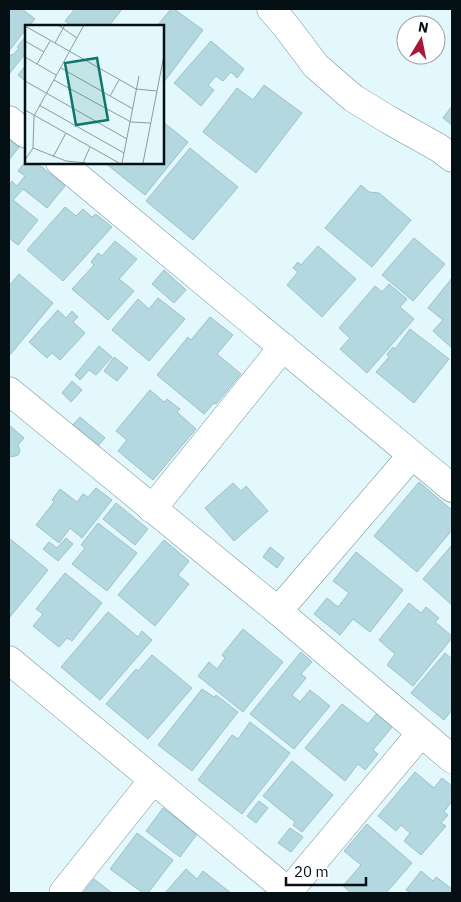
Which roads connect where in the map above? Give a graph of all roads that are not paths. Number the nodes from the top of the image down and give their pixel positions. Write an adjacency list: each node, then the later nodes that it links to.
1 (271, 9): 4 (street)
2 (9, 120): 3 (street)
3 (25, 133)
4 (452, 158)
5 (62, 164): 6 (street)
6 (283, 347): 8 (street); 10 (street)
7 (9, 391): 10 (street)
8 (412, 455): 9 (street); 11 (street)
9 (452, 488)
10 (152, 509): 11 (street)
11 (278, 611): 13 (street)
12 (9, 660): 15 (street)
13 (421, 733): 14 (street); 17 (street)
14 (452, 758)
15 (153, 780): 16 (street); 17 (street)
16 (62, 893)
17 (289, 893)

